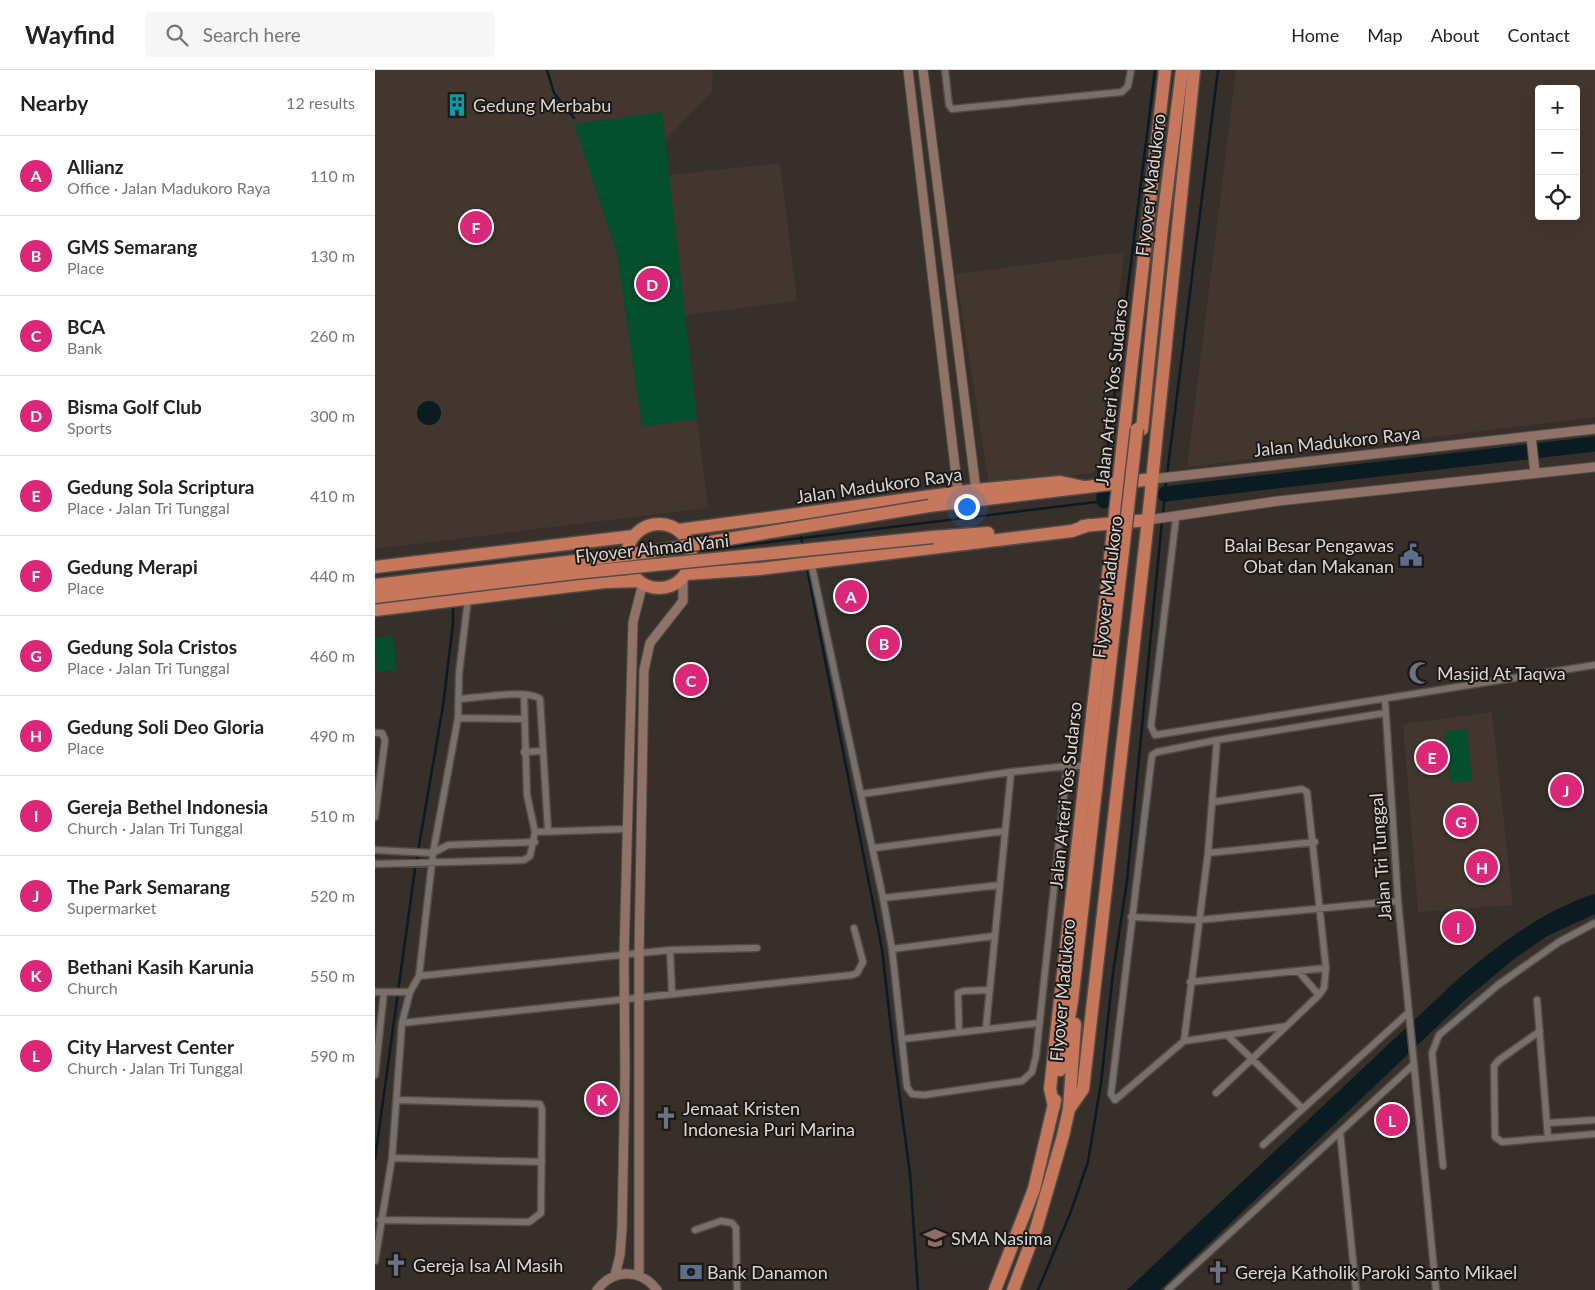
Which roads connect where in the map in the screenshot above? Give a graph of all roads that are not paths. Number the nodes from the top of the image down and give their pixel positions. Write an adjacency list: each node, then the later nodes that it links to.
1 (908, 70): 18 (street)
2 (923, 70): 17 (street)
3 (945, 70): 4 (street)
4 (1131, 70)
5 (1165, 70): 15 (highway, Jalan Arteri Yos Sudarso)
6 (1177, 70): 9 (highway, Flyover Madukoro)
7 (1182, 70): 9 (highway, Flyover Madukoro)
8 (1194, 70): 14 (highway)
9 (1139, 429): 32 (highway, Flyover Madukoro, bridge)
10 (1595, 429): 11 (street, Jalan Madukoro Raya)
11 (1531, 439): 13 (street); 14 (street, Jalan Madukoro Raya)
12 (1595, 467): 13 (street)
13 (1534, 469): 20 (street)
14 (1158, 478): 15 (highway, Jalan Madukoro Raya); 21 (highway)
15 (1118, 483): 16 (highway, Jalan Madukoro Raya); 22 (highway, Jalan Arteri Yos Sudarso)
16 (1087, 487): 17 (highway, Jalan Madukoro Raya); 19 (highway, Jalan Madukoro Raya)
17 (976, 490): 18 (highway, Jalan Madukoro Raya)
18 (958, 492): 24 (highway, Jalan Madukoro Raya)
19 (929, 506): 31 (highway, Flyover Ahmad Yani, bridge)
20 (1174, 518): 21 (street); 39 (street)
21 (1153, 519): 22 (highway); 110 (highway)
22 (1114, 523): 23 (highway); 48 (highway, Jalan Arteri Yos Sudarso)
23 (1089, 525): 27 (highway); 34 (highway, Flyover Ahmad Yani, bridge)
24 (679, 530): 25 (highway); 29 (highway, bridge)
25 (634, 536): 26 (highway); 30 (highway, bridge)
26 (466, 556): 28 (highway); 33 (highway, bridge)
27 (804, 563): 29 (highway); 50 (street)
28 (375, 567)
29 (686, 572): 30 (highway); 77 (street)
30 (641, 582): 33 (highway); 53 (street)
31 (375, 585)
32 (1122, 586): 109 (highway, Flyover Madukoro); 110 (highway, Flyover Madukoro)
33 (466, 597): 35 (highway); 38 (street)
34 (375, 598)
35 (375, 610)
36 (1595, 665): 39 (street)
37 (524, 695): 38 (street); 42 (street); 45 (street)
38 (459, 699): 41 (street)
39 (1385, 700): 40 (street, Jalan Tri Tunggal)
40 (1385, 714): 44 (street); 67 (street, Jalan Tri Tunggal)
41 (458, 718): 42 (street); 62 (street)
42 (525, 719): 46 (street)
43 (375, 733): 52 (street)
44 (1217, 740): 51 (street); 69 (street)
45 (543, 751): 46 (street); 54 (street)
46 (524, 752): 56 (street)
47 (1067, 766): 48 (street); 49 (street); 93 (street)
48 (1086, 766): 109 (highway, Jalan Arteri Yos Sudarso)
49 (1011, 772): 50 (street); 55 (street)
50 (862, 794): 59 (street)
51 (1213, 802): 58 (street); 61 (street)
52 (375, 817)
53 (627, 829): 54 (street); 78 (street)
54 (548, 831): 56 (street)
55 (1005, 831): 59 (street); 65 (street)
56 (535, 832): 57 (street)
57 (535, 842): 62 (street); 64 (street)
58 (1315, 842): 61 (street); 68 (street)
59 (874, 848): 66 (street)
60 (375, 850): 62 (street)
61 (1208, 853): 70 (street)
62 (433, 854): 64 (street)
63 (375, 864): 64 (street)
64 (432, 864): 81 (street)
65 (1000, 885): 66 (street); 73 (street)
66 (883, 898): 75 (street)
67 (1398, 900): 68 (street); 92 (street, Jalan Tri Tunggal)
68 (1320, 908): 70 (street); 79 (street)
69 (1131, 917): 70 (street); 101 (street)
70 (1198, 920): 82 (street)
71 (1595, 923): 120 (street)
72 (854, 928): 87 (street)
73 (994, 936): 75 (street); 83 (street)
74 (757, 948): 76 (street)
75 (892, 949): 100 (street)
76 (670, 950): 77 (street); 87 (street)
77 (639, 955): 78 (street); 89 (street)
78 (624, 956): 81 (street); 90 (street)
79 (1326, 968): 80 (street); 88 (street)
80 (1297, 972): 82 (street); 88 (street)
81 (419, 976): 86 (street)
82 (1190, 982): 101 (street)
83 (990, 990): 96 (street); 97 (street)
84 (375, 992): 85 (street)
85 (386, 992): 86 (street); 106 (street)
86 (410, 992): 94 (street)
87 (671, 994): 89 (street)
88 (1319, 995): 95 (street)
89 (640, 998): 90 (street); 105 (street)
90 (625, 999): 94 (street); 104 (street)
91 (1537, 1000): 98 (street)
92 (1410, 1016): 103 (street, Jalan Tri Tunggal); 111 (street)
93 (1039, 1023): 96 (street); 100 (street)
94 (402, 1024): 108 (street)
95 (1288, 1026): 99 (street); 102 (street)
96 (986, 1028): 97 (street)
97 (959, 1031): 100 (street)
98 (1540, 1031): 113 (street); 116 (street)
99 (1227, 1035): 101 (street); 102 (street)
100 (903, 1038)
101 (1184, 1041)
102 (1252, 1059): 107 (street); 111 (street)
103 (1414, 1064): 114 (street); 133 (street)
104 (625, 1072): 105 (street); 124 (street)
105 (640, 1072): 125 (street)
106 (375, 1073)
107 (1216, 1093)
108 (398, 1100): 118 (street); 119 (street)
109 (1054, 1106): 129 (highway, Flyover Madukoro)
110 (1069, 1109): 130 (highway)
111 (1303, 1109): 117 (street)
112 (1595, 1120): 113 (street)
113 (1547, 1123): 116 (street)
114 (1340, 1132): 131 (street); 132 (street)
115 (1595, 1134): 116 (street)
116 (1548, 1138)
117 (1263, 1145)
118 (392, 1158): 119 (street); 121 (street)
119 (542, 1162): 121 (street)
120 (1443, 1166)
121 (380, 1220): 123 (street)
122 (695, 1230): 128 (street)
123 (375, 1261)
124 (615, 1275): 125 (street); 126 (street)
125 (639, 1275): 127 (street)
126 (597, 1290)
127 (657, 1290)
128 (737, 1290)
129 (995, 1290)
130 (1013, 1290)
131 (1167, 1290)
132 (1356, 1290)
133 (1437, 1290)

